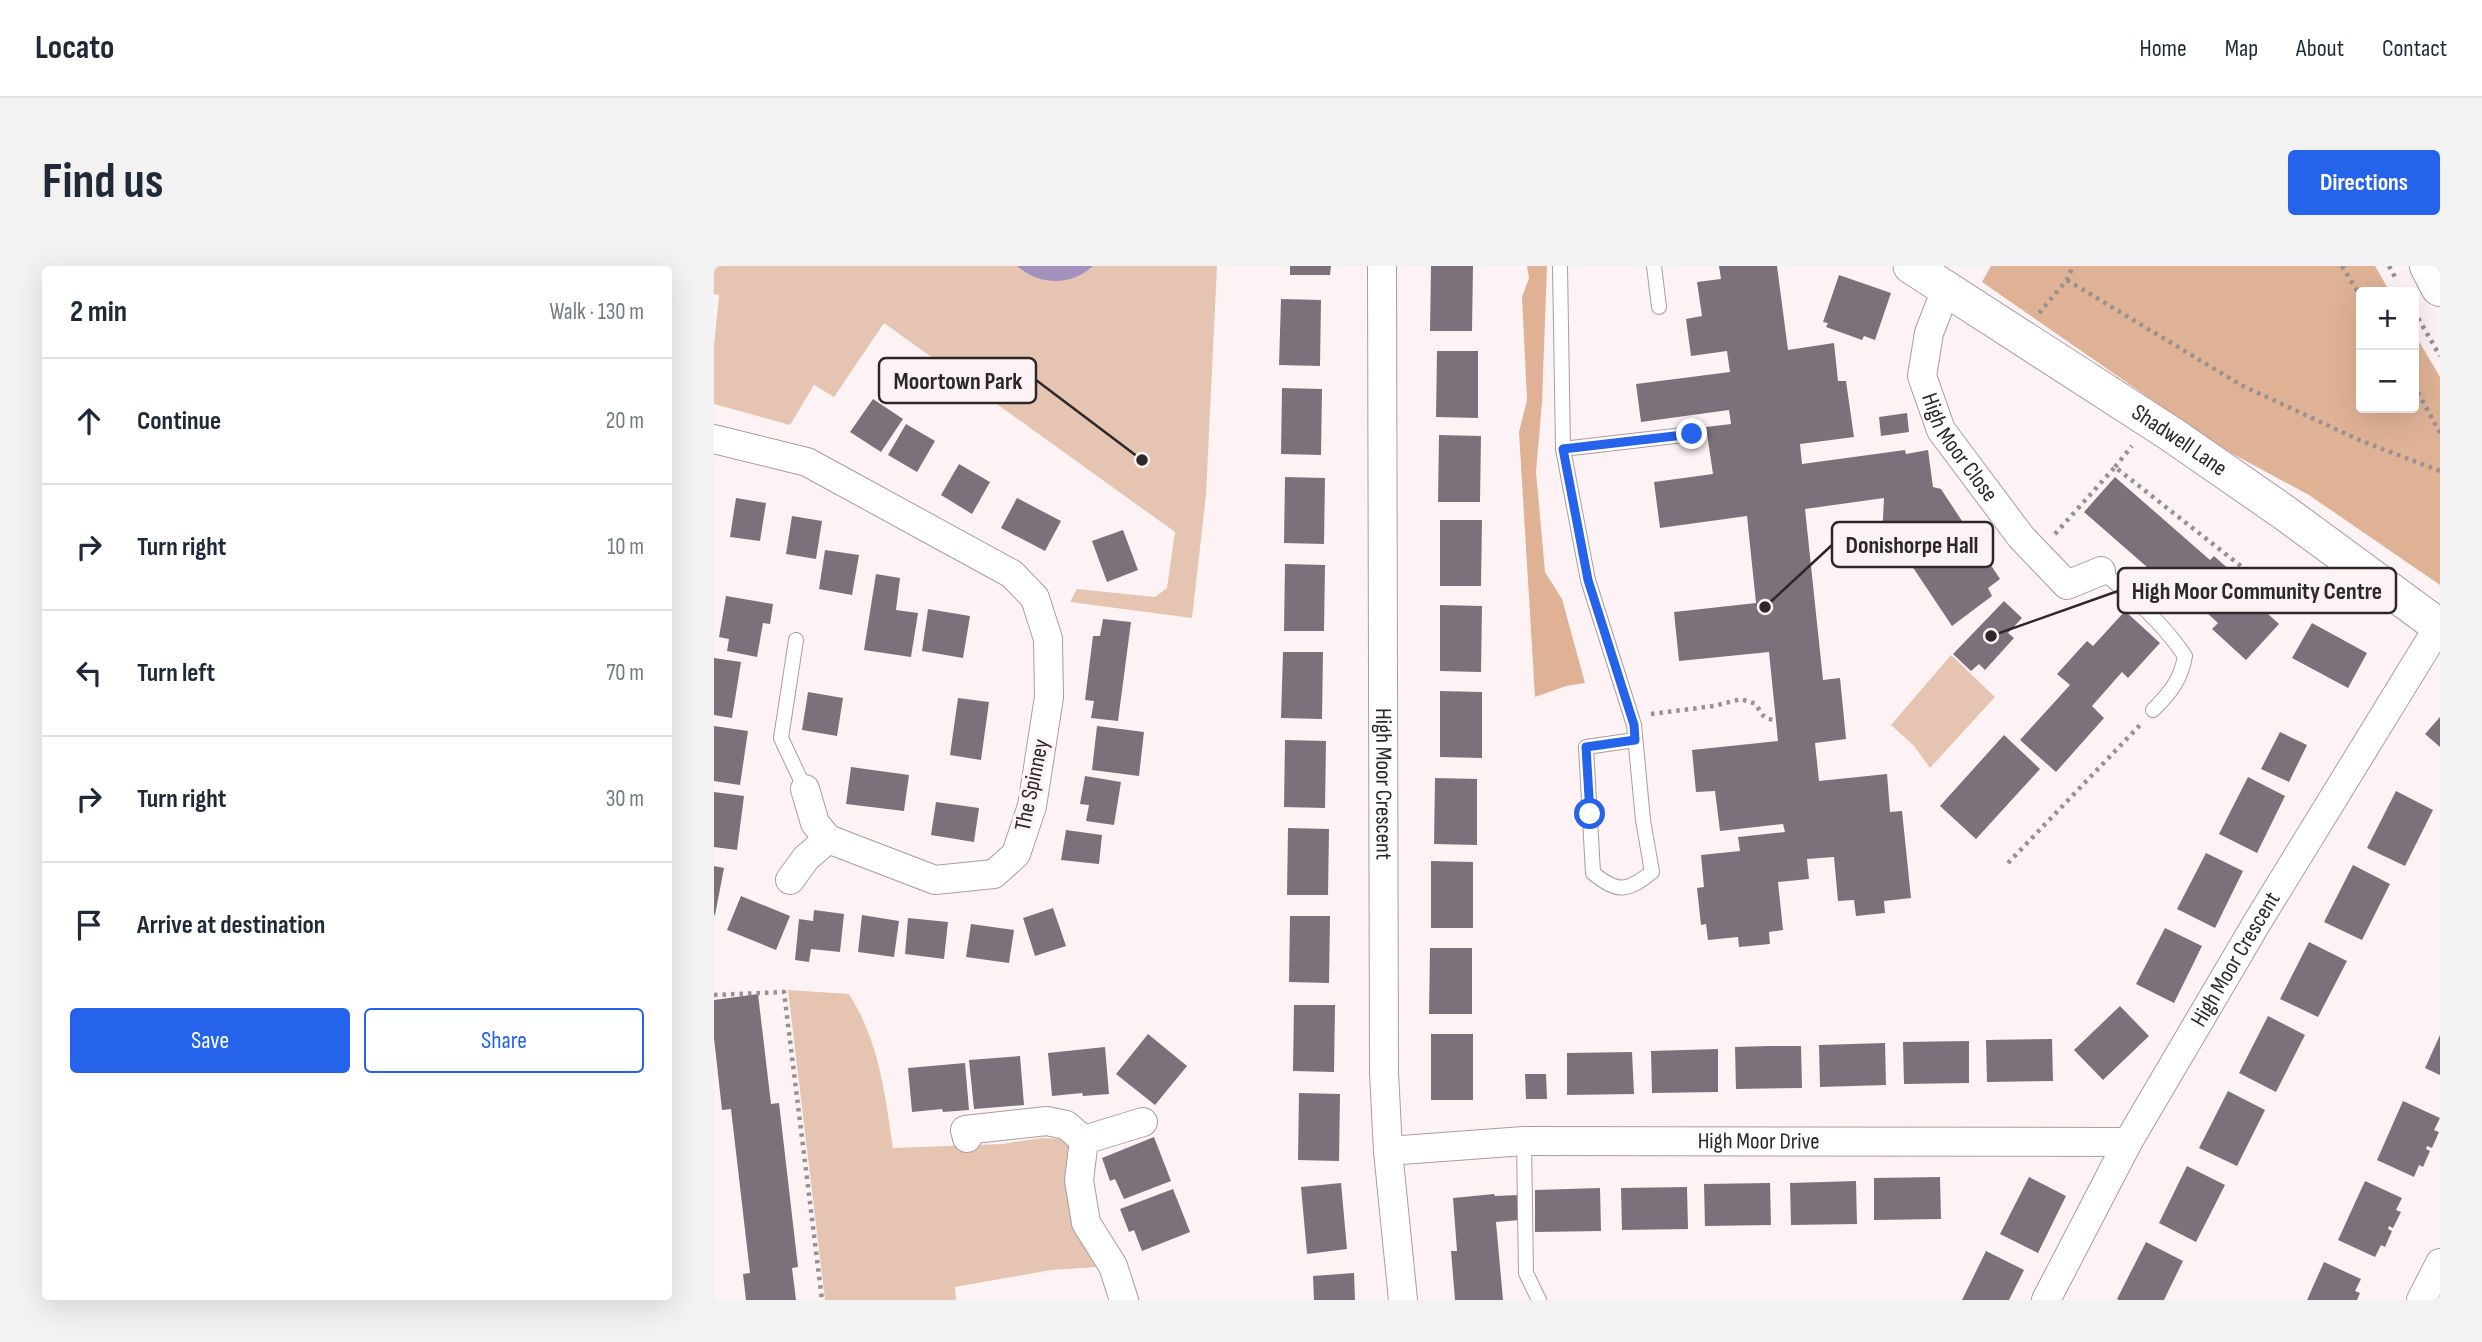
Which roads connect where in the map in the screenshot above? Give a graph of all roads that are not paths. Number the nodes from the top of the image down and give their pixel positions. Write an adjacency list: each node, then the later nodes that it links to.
1 (1382, 266): 25 (street, High Moor Crescent)
2 (1560, 266): 11 (lane)
3 (1654, 266): 8 (lane)
4 (1912, 266): 7 (street, Shadwell Lane)
5 (2429, 266): 6 (highway)
6 (2440, 287)
7 (1945, 289): 12 (street, High Moor Close); 13 (street, Shadwell Lane)
8 (1659, 307)
9 (1692, 434): 11 (lane)
10 (714, 439): 18 (street, The Spinney)
11 (1563, 449): 16 (lane)
12 (2101, 571): 15 (lane)
13 (2439, 626): 24 (street, High Moor Crescent)
14 (796, 640): 17 (lane)
15 (2153, 710)
16 (1635, 740): 16 (lane)
17 (805, 789): 18 (street)
18 (828, 839): 19 (street)
19 (790, 880)
20 (1143, 1122): 22 (street)
21 (967, 1138): 22 (street)
22 (1084, 1140): 27 (street)
23 (1524, 1141): 24 (street, High Moor Drive); 25 (street, High Moor Drive); 29 (lane)
24 (2128, 1142): 30 (street, High Moor Crescent)
25 (1388, 1151): 28 (street, High Moor Crescent)
26 (2440, 1263): 31 (street)
27 (1124, 1300)
28 (1403, 1300)
29 (1539, 1300)
30 (2046, 1300)
31 (2421, 1300)

